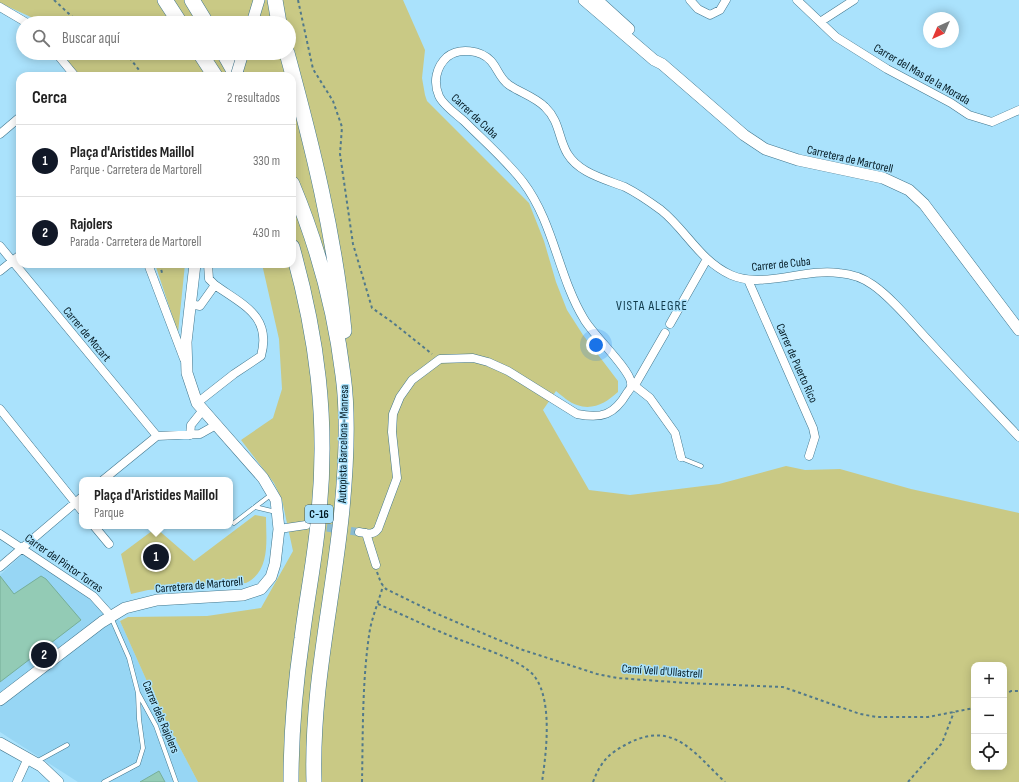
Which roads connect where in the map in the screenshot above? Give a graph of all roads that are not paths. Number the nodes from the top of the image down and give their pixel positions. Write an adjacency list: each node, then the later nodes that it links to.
1 (165, 0): 13 (highway)
2 (192, 0): 14 (highway)
3 (259, 0): 15 (main road)
4 (275, 0): 16 (highway)
5 (584, 0): 23 (main road, Carretera de Martorell)
6 (597, 0): 23 (main road, Carretera de Martorell)
7 (690, 0): 8 (street)
8 (726, 0)
9 (797, 0): 17 (street, Carrer del Mas de la Morada)
10 (854, 0): 17 (street)
11 (0, 7): 12 (street)
12 (16, 16)
13 (175, 16)
14 (202, 16)
15 (254, 16)
16 (277, 16)
17 (820, 22): 30 (street, Carrer del Mas de la Morada)
18 (61, 60): 24 (street)
19 (205, 60): 25 (highway)
20 (228, 60): 26 (highway)
21 (241, 60): 27 (main road, bridge)
22 (289, 60): 28 (highway)
23 (662, 64): 49 (main road, Carretera de Martorell)
24 (71, 72)
25 (212, 72)
26 (234, 72)
27 (237, 72)
28 (292, 72)
29 (296, 89): 52 (highway)
30 (1019, 110)
31 (16, 121): 32 (street)
32 (0, 134)
33 (296, 195): 52 (highway, Autopista Barcelona-Manresa / C-16)
34 (0, 246): 37 (street, Carrer de Mozart)
35 (16, 258): 37 (street)
36 (707, 259): 45 (street, Carrer de Cuba); 48 (street); 53 (street, Carrer de Cuba)
37 (12, 261): 39 (street, Carrer de Mozart); 44 (street)
38 (296, 261): 87 (highway, Autopista Barcelona-Manresa / C-16)
39 (16, 266)
40 (18, 268): 58 (street, Carrer de Mozart)
41 (150, 268): 51 (street)
42 (194, 268): 47 (main road, Carretera de Martorell)
43 (208, 268): 46 (street)
44 (0, 271)
45 (748, 280): 59 (street, Carrer de Cuba); 60 (street, Carrer de Puerto Rico)
46 (215, 285): 47 (street); 54 (street)
47 (190, 304): 51 (main road, Carretera de Martorell)
48 (670, 324)
49 (1019, 330)
50 (665, 333): 53 (street)
51 (186, 363): 54 (main road, Carretera de Martorell)
52 (343, 376): 88 (highway, Autopista Barcelona-Manresa / C-16)
53 (633, 384): 61 (street, Carrer de Cuba); 75 (street)
54 (200, 407): 56 (main road, Carretera de Martorell); 57 (street)
55 (0, 409): 65 (street)
56 (216, 425): 57 (street); 64 (main road, Carretera de Martorell)
57 (190, 435): 58 (street)
58 (157, 436): 63 (street)
59 (1019, 437)
60 (809, 456)
61 (680, 457): 62 (lane)
62 (701, 466)
63 (107, 477)
64 (273, 494): 66 (lane); 67 (main road, Carretera de Martorell)
65 (79, 500): 74 (street)
66 (255, 507): 67 (lane); 68 (lane)
67 (278, 512): 71 (main road, Carretera de Martorell)
68 (234, 523)
69 (306, 525): 71 (street)
70 (96, 529): 73 (street)
71 (279, 529): 77 (main road, Carretera de Martorell)
72 (0, 534): 74 (street, Carrer del Pintor Torras)
73 (109, 544)
74 (23, 549): 76 (street); 77 (street, Carrer del Pintor Torras)
75 (376, 565)
76 (0, 567)
77 (111, 616): 78 (lane, Carrer dels Rajolers); 79 (main road, Carretera de Martorell)
78 (138, 693): 85 (lane); 86 (lane, Carrer dels Rajolers)
79 (0, 700)
80 (0, 743): 82 (main road)
81 (67, 745): 82 (lane)
82 (32, 760): 83 (street); 84 (main road)
83 (17, 782)
84 (58, 782)
85 (104, 782)
86 (176, 782)
87 (290, 782)
88 (314, 782)

